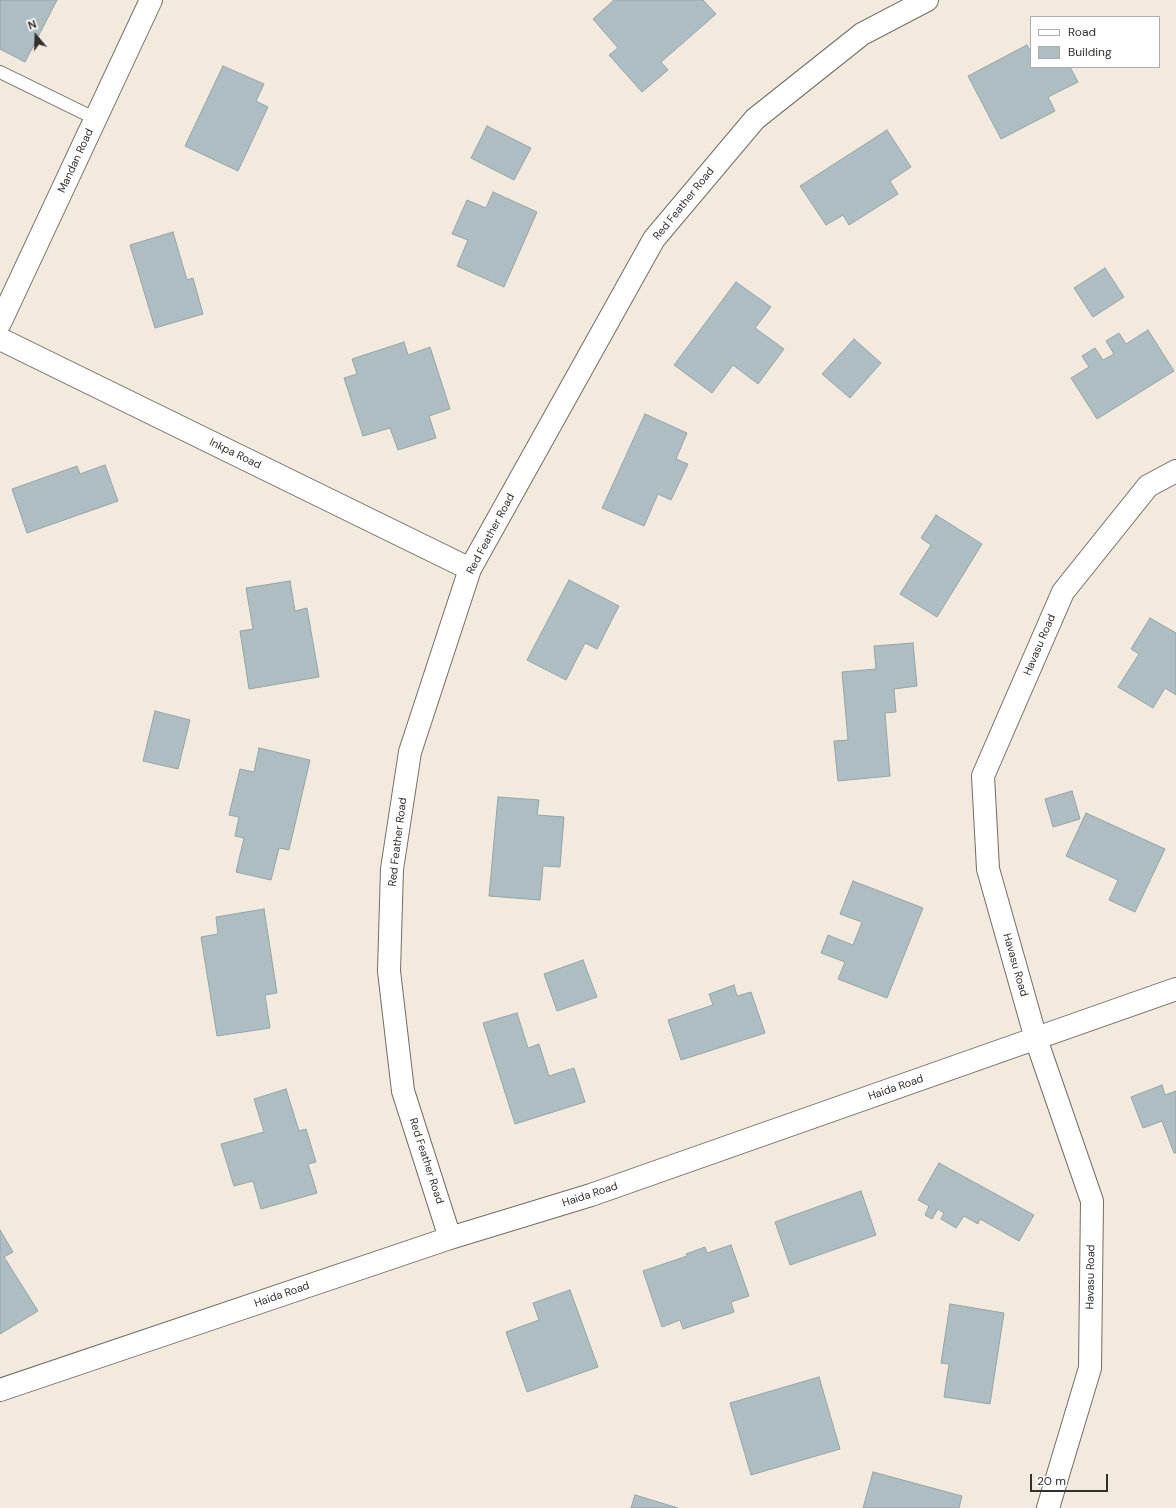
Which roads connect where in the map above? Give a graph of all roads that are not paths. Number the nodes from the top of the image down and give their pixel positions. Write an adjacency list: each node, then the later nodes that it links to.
1 (151, 0): 4 (street, Mandan Road)
2 (927, 0): 8 (street, Red Feather Road)
3 (0, 72): 4 (lane)
4 (96, 119): 5 (street, Mandan Road)
5 (0, 323)
6 (0, 339): 8 (street, Inkpa Road)
7 (1176, 472): 10 (street, Havasu Road)
8 (470, 568): 11 (street, Red Feather Road)
9 (1176, 989): 10 (street, Haida Road)
10 (1036, 1039): 11 (street, Haida Road); 13 (street, Havasu Road)
11 (450, 1238): 12 (street, Haida Road)
12 (0, 1390)
13 (1048, 1508)

